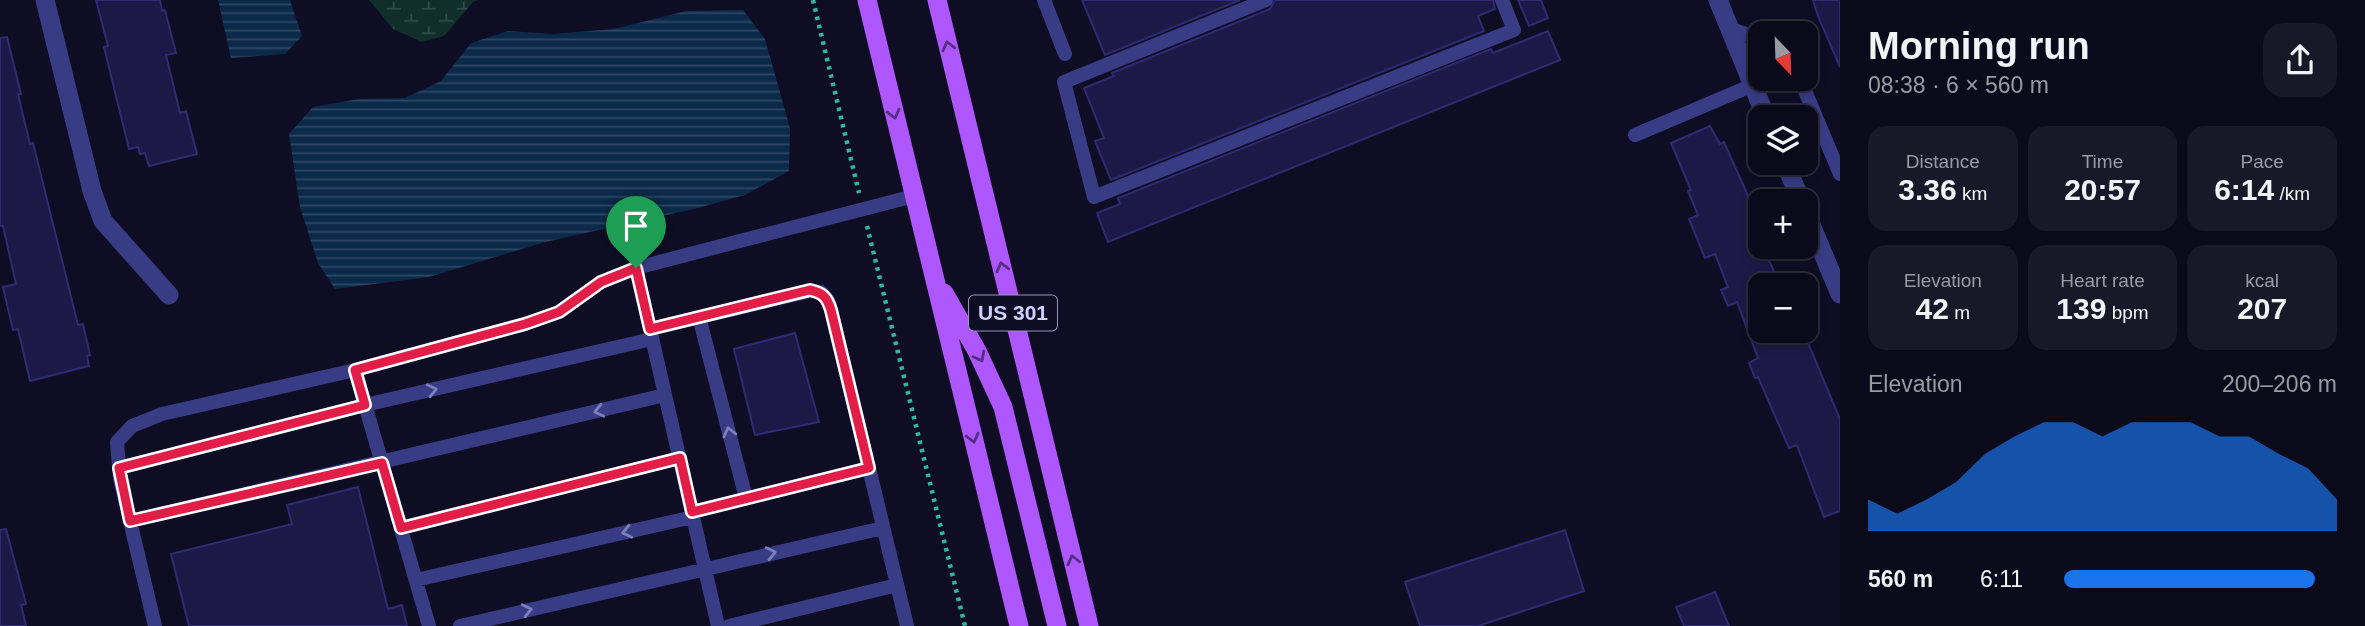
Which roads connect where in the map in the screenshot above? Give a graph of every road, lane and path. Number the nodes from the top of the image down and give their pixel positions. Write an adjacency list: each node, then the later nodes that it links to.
1 (45, 0): 24 (street)
2 (813, 0): 17 (path)
3 (867, 0): 18 (main road, US 301, one-way to 18)
4 (937, 0): 51 (main road, US 301, one-way to 4)
5 (1044, 0): 11 (lane)
6 (1266, 0): 7 (lane)
7 (1502, 0)
8 (1717, 0): 9 (street)
9 (1729, 28): 10 (lane); 12 (street)
10 (1748, 35)
11 (1065, 54)
12 (1748, 73)
13 (1748, 87): 15 (lane)
14 (1805, 91): 16 (lane)
15 (1635, 135)
16 (1840, 174)
17 (855, 176)
18 (914, 196): 21 (lane); 22 (main road, US 301)
19 (871, 241): 48 (path)
20 (1818, 242): 23 (street)
21 (636, 268): 26 (lane); 27 (lane)
22 (934, 277): 49 (main road, US 301, one-way to 49); 50 (main road, one-way to 50)
23 (1840, 294)
24 (169, 295)
25 (699, 317): 26 (lane); 33 (lane); 34 (lane, one-way to 25)
26 (651, 334): 28 (lane); 29 (lane, one-way to 26)
27 (355, 370): 29 (lane); 32 (lane)
28 (665, 395): 30 (lane); 31 (lane, one-way to 31)
29 (365, 405): 31 (lane); 32 (lane)
30 (680, 458): 35 (lane); 37 (lane)
31 (382, 463): 36 (lane); 37 (lane)
32 (119, 468): 36 (lane)
33 (869, 468): 34 (lane); 38 (lane)
34 (746, 499): 35 (lane)
35 (692, 514): 39 (lane); 40 (lane, one-way to 40)
36 (130, 521): 42 (lane)
37 (401, 528): 40 (lane)
38 (883, 528): 39 (lane, one-way to 38); 41 (lane)
39 (705, 568): 44 (lane, one-way to 39); 45 (lane)
40 (416, 580): 43 (lane)
41 (897, 585): 46 (lane); 47 (lane)
42 (155, 626)
43 (429, 626)
44 (460, 626)
45 (718, 626)
46 (729, 626)
47 (907, 626)
48 (965, 626)
49 (1019, 626)
50 (1057, 626)
51 (1089, 626)

